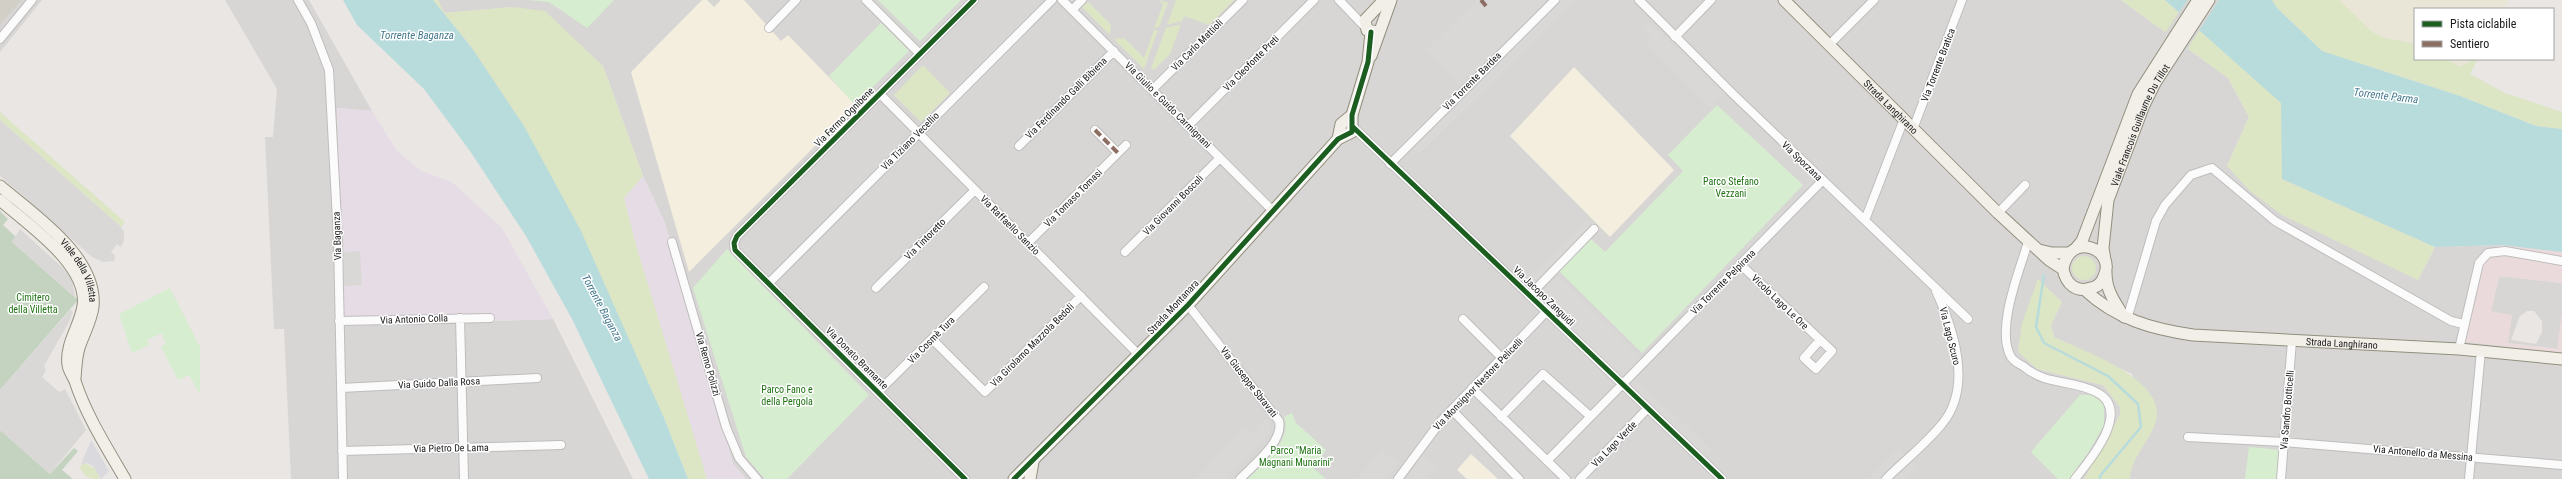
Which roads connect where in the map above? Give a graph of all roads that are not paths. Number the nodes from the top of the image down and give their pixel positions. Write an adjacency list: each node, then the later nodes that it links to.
1 (32, 0): 28 (street)
2 (298, 0): 81 (street, Via Baganza)
3 (796, 0): 25 (street)
4 (866, 0): 31 (street)
5 (974, 0): 31 (street, Via Fermo Ognibene)
6 (1052, 0): 40 (street, Via Tiziano Vecellio)
7 (1062, 0): 23 (street, Via Giulio e Guido Carmignani)
8 (1082, 0): 23 (street)
9 (1242, 0): 33 (street, Via Carlo Mattioli)
10 (1314, 0): 36 (street, Via Cleofonte Preti)
11 (1339, 0): 22 (street)
12 (1384, 0): 24 (street, Strada Montanara)
13 (1391, 0): 26 (street, Strada Montanara)
14 (1555, 0): 45 (street, Via Torrente Bardea)
15 (1639, 0): 27 (street, Via Sporzana)
16 (1711, 0): 27 (street)
17 (1784, 0): 29 (street, Strada Langhirano)
18 (1874, 0): 29 (street)
19 (1962, 0): 38 (street, Via Torrente Bratica)
20 (2198, 0): 32 (street, Viale Francois Guillaume Du Tillot)
21 (2209, 0): 32 (street, Viale Francois Guillaume Du Tillot)
22 (1348, 8): 24 (street); 26 (street)
23 (1072, 10): 30 (street, Via Giulio e Guido Carmignani)
24 (1372, 14): 26 (street, Strada Montanara); 26 (street)
25 (769, 28)
26 (1375, 28): 37 (street, Strada Montanara)
27 (1675, 36): 46 (street, Via Sporzana)
28 (0, 39)
29 (1829, 45): 35 (street, Strada Langhirano)
30 (1114, 51): 33 (street, Via Giulio e Guido Carmignani); 42 (street, Via Ferdinando Galli Bibiena)
31 (920, 54): 34 (street, Via Fermo Ognibene)
32 (2166, 58): 60 (street, Viale Francois Guillaume Du Tillot); 62 (street, Viale Francois Guillaume Du Tillot)
33 (1152, 90): 36 (street, Via Giulio e Guido Carmignani)
34 (880, 94): 40 (street, Via Raffaello Sanzio); 59 (street, Via Fermo Ognibene)
35 (1904, 119): 38 (street, Strada Langhirano); 53 (street)
36 (1188, 126): 44 (street, Via Giulio e Guido Carmignani)
37 (1346, 129): 45 (street, Via Jacopo Zanguidi); 51 (street, Strada Montanara)
38 (1913, 129): 52 (street, Strada Langhirano)
39 (1096, 130): 43 (street)
40 (918, 133): 49 (street, Via Raffaello Sanzio); 67 (street, Via Tiziano Vecellio)
41 (1126, 145): 43 (street, Via Tomaso Tomasi)
42 (1019, 146)
43 (1118, 153): 57 (street, Via Tomaso Tomasi)
44 (1220, 158): 51 (street, Via Giulio e Guido Carmignani); 61 (street, Via Giovanni Boscoli)
45 (1390, 164): 72 (street, Via Jacopo Zanguidi)
46 (1823, 180): 53 (street, Via Sporzana); 64 (street, Via Torrente Pelpirana)
47 (2025, 185): 52 (street)
48 (0, 186): 92 (street, Viale della Villetta)
49 (975, 190): 57 (street, Via Raffaello Sanzio); 70 (street, Via Tintoretto)
50 (0, 200): 92 (street, Viale della Villetta)
51 (1273, 211): 74 (street, Strada Montanara)
52 (1998, 213): 56 (street, Strada Langhirano)
53 (1865, 220): 68 (street, Via Sporzana)
54 (1594, 229): 72 (street)
55 (672, 242): 114 (street, Via Remo Polizzi)
56 (2028, 242): 58 (street, Strada Langhirano); 125 (street)
57 (1028, 243): 73 (street, Via Raffaello Sanzio)
58 (2037, 249): 60 (street, Strada Langhirano); 65 (street, Strada Langhirano)
59 (736, 250): 67 (street, Via Donato Bramante)
60 (2073, 250): 62 (street, Strada Langhirano); 65 (street)
61 (1125, 252)
62 (2106, 261): 66 (street)
63 (2562, 261): 82 (street)
64 (1740, 264): 84 (street, Vicolo Lago Le Ore); 94 (street, Via Torrente Pelpirana)
65 (2063, 269): 71 (street, Strada Langhirano)
66 (2106, 272): 71 (street); 78 (street)
67 (769, 283): 97 (street, Via Donato Bramante)
68 (1934, 286): 80 (street, Via Sporzana); 124 (street, Via Lago Scuro)
69 (984, 287): 83 (street, Via Cosmè Tura)
70 (876, 288)
71 (2085, 290): 78 (street, Strada Langhirano)
72 (1530, 294): 75 (street, Via Jacopo Zanguidi)
73 (1080, 296): 83 (street, Via Girolamo Mazzola Bedoli); 88 (street, Via Raffaello Sanzio)
74 (1188, 305): 88 (street, Strada Montanara); 118 (street, Via Giuseppe Sbravati)
75 (1546, 311): 89 (street, Via Monsignor Nestore Pelicelli); 94 (street, Via Jacopo Zanguidi)
76 (460, 318): 77 (street, Via Antonio Colla); 81 (street, Via Antonio Colla); 93 (street)
77 (490, 318)
78 (2126, 318): 82 (street); 85 (street, Strada Langhirano)
79 (1463, 319): 89 (street)
80 (1968, 319)
81 (339, 321): 95 (street, Via Baganza)
82 (2463, 324): 86 (street)
83 (932, 338): 97 (street, Via Cosmè Tura)
84 (1820, 340)
85 (2292, 341): 86 (street, Strada Langhirano); 103 (street, Via Sandro Botticelli)
86 (2459, 349): 87 (street, Strada Langhirano)
87 (2481, 351): 90 (street, Strada Langhirano); 107 (street)
88 (1139, 355): 109 (street, Strada Montanara)
89 (1503, 359): 96 (street, Via Monsignor Nestore Pelicelli)
90 (2562, 359)
91 (537, 378): 93 (street, Via Guido Dalla Rosa)
92 (75, 381): 111 (street, Viale della Villetta)
93 (461, 382): 95 (street, Via Guido Dalla Rosa); 105 (street)
94 (1622, 384): 98 (street, Via Jacopo Zanguidi); 100 (street, Via Torrente Pelpirana)
95 (341, 388): 106 (street, Via Baganza)
96 (1472, 388): 99 (street, Via Monsignor Nestore Pelicelli); 101 (street)
97 (878, 392): 115 (street, Via Donato Bramante)
98 (1648, 408): 122 (street, Via Lago Verde); 123 (street, Via Jacopo Zanguidi)
99 (1452, 410): 119 (street, Via Monsignor Nestore Pelicelli); 120 (street)
100 (1590, 416): 101 (street); 108 (street, Via Torrente Pelpirana)
101 (1501, 418): 108 (street)
102 (2188, 438): 103 (street, Via Antonello da Messina)
103 (2284, 442): 107 (street, Via Antonello da Messina); 126 (street, Via Sandro Botticelli)
104 (561, 445): 105 (street, Via Pietro De Lama)
105 (463, 447): 106 (street, Via Pietro De Lama); 113 (street)
106 (342, 451): 112 (street, Via Baganza)
107 (2470, 456): 110 (street, Via Antonello da Messina); 127 (street)
108 (1547, 461): 121 (street)
109 (1033, 462): 116 (street, Strada Montanara); 117 (street)
110 (2562, 465)
111 (125, 479)
112 (343, 479)
113 (464, 479)
114 (757, 479)
115 (965, 479)
116 (1014, 479)
117 (1030, 479)
118 (1240, 479)
119 (1398, 479)
120 (1519, 479)
121 (1566, 479)
122 (1580, 479)
123 (1722, 479)
124 (1886, 479)
125 (2075, 479)
126 (2281, 479)
127 (2469, 479)

